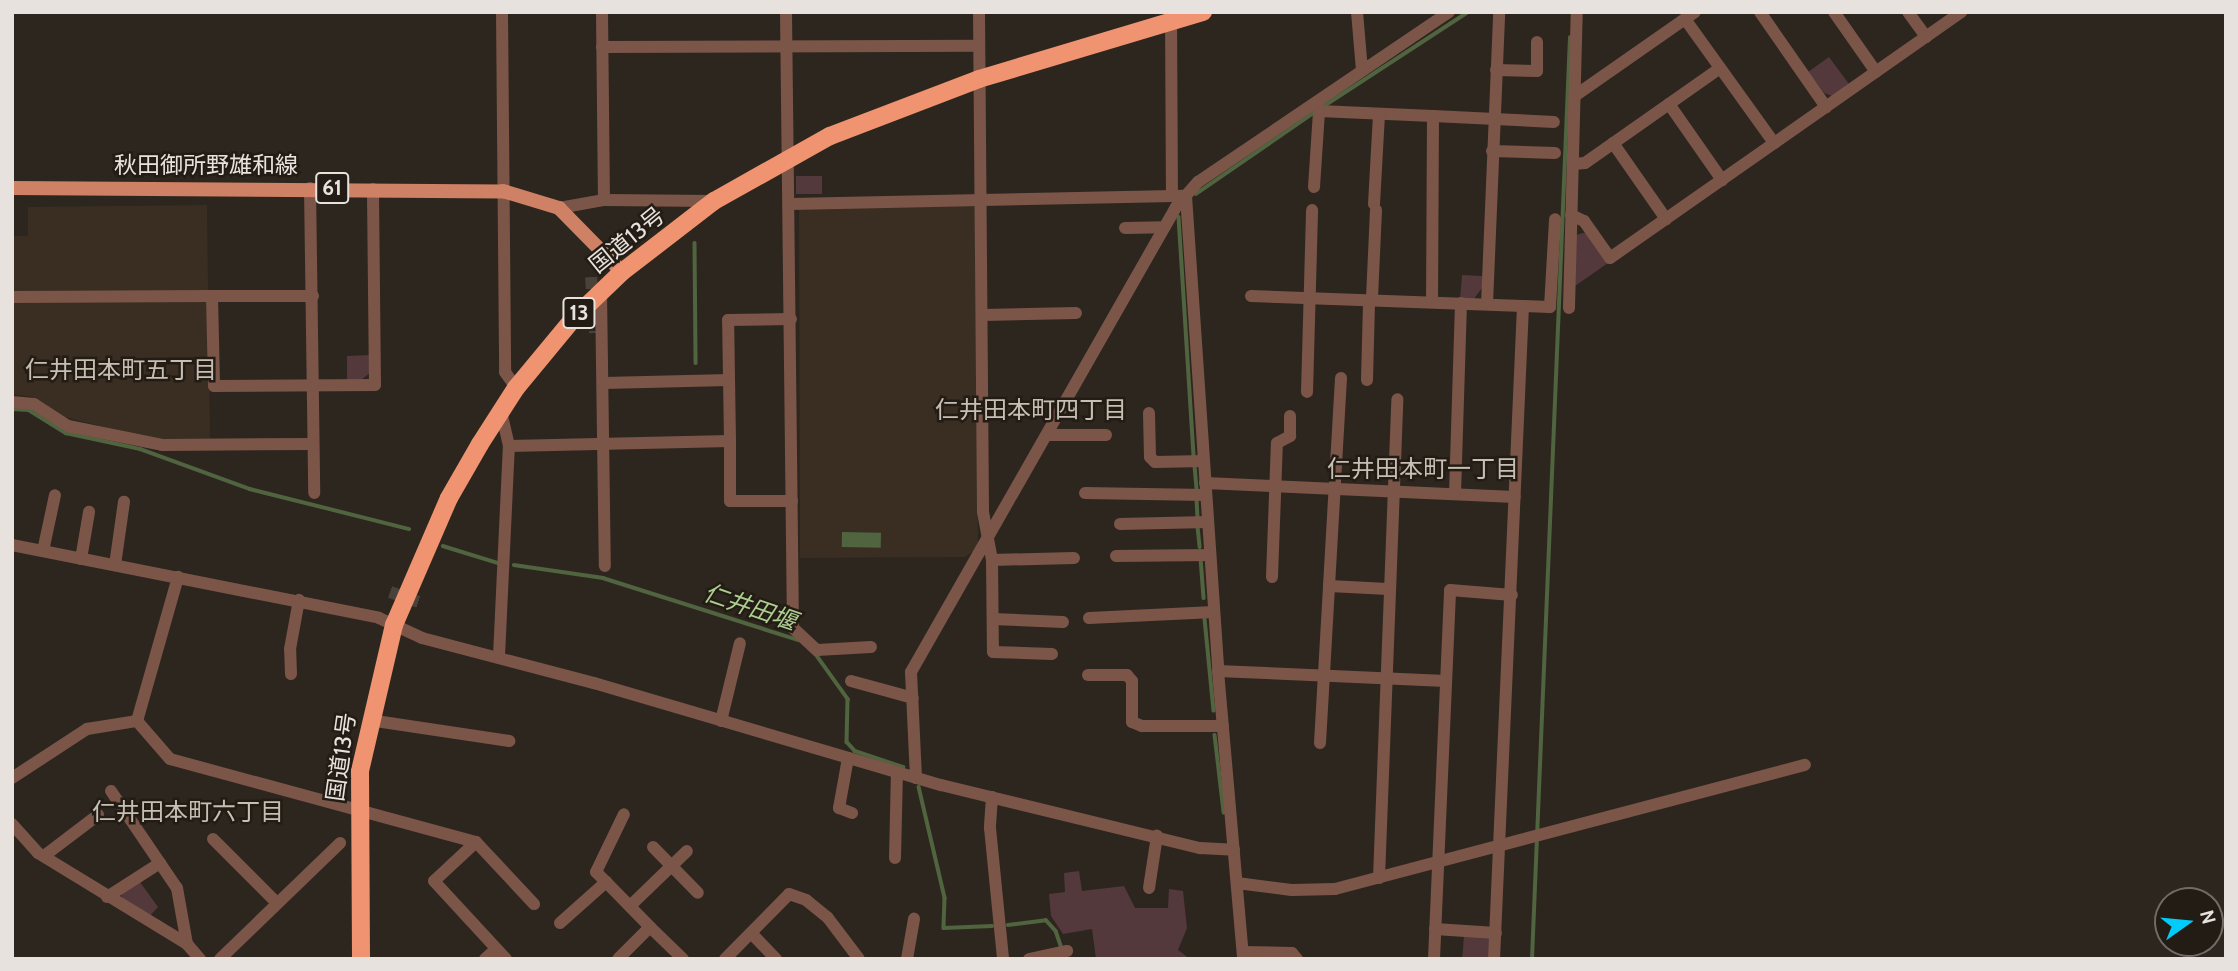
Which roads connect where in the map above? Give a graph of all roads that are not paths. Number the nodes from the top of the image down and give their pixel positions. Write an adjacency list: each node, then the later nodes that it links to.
1 (502, 12): 45 (street)
2 (602, 12): 20 (street)
3 (786, 12): 18 (street)
4 (979, 12): 19 (street)
5 (1203, 12): 15 (highway, 国道13号 / 13)
6 (1357, 12): 22 (street)
7 (1449, 12): 22 (street)
8 (1499, 12): 23 (street)
9 (1577, 12): 26 (street)
10 (1760, 12): 29 (street)
11 (1834, 12): 24 (street)
12 (1908, 12): 16 (street)
13 (1961, 12): 16 (street)
14 (1690, 16): 21 (street); 26 (street)
15 (1171, 17): 25 (highway, 国道13号 / 13); 46 (street)
16 (1926, 37): 24 (street)
17 (1536, 42): 23 (street)
18 (787, 45): 19 (street); 20 (street); 38 (street)
19 (979, 46): 25 (street)
20 (602, 47): 49 (street)
21 (1720, 68): 27 (street); 35 (street)
22 (1362, 70): 28 (street)
23 (1496, 70): 32 (street)
24 (1876, 72): 29 (street)
25 (979, 79): 38 (highway, 国道13号 / 13); 48 (street)
26 (1576, 95): 39 (street)
27 (1669, 104): 34 (street); 40 (street)
28 (1316, 107): 30 (street); 41 (street); 47 (street)
29 (1826, 107): 35 (street)
30 (1379, 114): 31 (street); 66 (street)
31 (1433, 116): 32 (street); 67 (street)
32 (1494, 119): 33 (street); 36 (street)
33 (1554, 122)
34 (1613, 143): 39 (street); 56 (street)
35 (1774, 143): 40 (street)
36 (1492, 150): 37 (street); 69 (street)
37 (1555, 153)
38 (788, 157): 50 (highway, 国道13号 / 13); 51 (street)
39 (1573, 164): 54 (street)
40 (1721, 180): 56 (street)
41 (1314, 187)
42 (12, 188): 43 (main road, 秋田御所野雄和線 / 61)
43 (310, 188): 44 (main road, 秋田御所野雄和線 / 61); 62 (street)
44 (373, 189): 45 (main road, 秋田御所野雄和線 / 61); 79 (street)
45 (503, 191): 52 (main road, 秋田御所野雄和線 / 61); 80 (street)
46 (1172, 194): 47 (street); 48 (street)
47 (1186, 196): 57 (street); 93 (street)
48 (981, 198): 51 (street); 73 (street)
49 (604, 200): 50 (street); 52 (street)
50 (714, 201): 59 (highway, 国道13号 / 13)
51 (791, 204): 74 (street)
52 (559, 208): 59 (main road, 秋田御所野雄和線 / 61)
53 (1312, 210): 65 (street)
54 (1571, 215): 56 (street); 71 (street)
55 (1555, 219): 70 (street)
56 (1666, 219)
57 (1164, 227): 58 (street); 87 (street)
58 (1125, 228)
59 (622, 272): 60 (highway, 国道13号 / 13)
60 (601, 292): 78 (street); 80 (highway, 国道13号 / 13)
61 (212, 296): 62 (street); 64 (street); 79 (street)
62 (313, 296): 79 (street)
63 (1251, 296): 65 (street)
64 (12, 298)
65 (1308, 299): 66 (street); 81 (street)
66 (1371, 300): 67 (street); 77 (street)
67 (1432, 302): 68 (street)
68 (1461, 303): 69 (street); 100 (street)
69 (1487, 303): 70 (street)
70 (1523, 306): 102 (street)
71 (1569, 308)
72 (1076, 313): 73 (street)
73 (982, 315): 108 (street)
74 (791, 319): 76 (street); 103 (street)
75 (1341, 378): 96 (street)
76 (729, 380): 78 (street); 89 (street)
77 (1367, 380)
78 (604, 383): 90 (street)
79 (313, 385): 91 (street)
80 (516, 388): 84 (highway, 国道13号 / 13)
81 (1307, 392)
82 (1397, 399): 97 (street)
83 (12, 402): 91 (street)
84 (501, 412): 92 (street); 128 (highway, 国道13号 / 13)
85 (1149, 413): 93 (street)
86 (1290, 416): 94 (street)
87 (1048, 435): 88 (street); 108 (street)
88 (1106, 435)
89 (730, 441): 90 (street); 103 (street)
90 (605, 443): 92 (street); 117 (street)
91 (313, 444): 98 (street)
92 (509, 446): 132 (street)
93 (1204, 461): 95 (street)
94 (1275, 487): 95 (street); 96 (street); 119 (street)
95 (1206, 489): 99 (street); 106 (street)
96 (1333, 489): 97 (street); 120 (street)
97 (1392, 492): 100 (street); 121 (street)
98 (314, 493)
99 (1085, 493)
100 (1455, 494): 102 (street)
101 (55, 495): 110 (street)
102 (1514, 497): 122 (street)
103 (792, 501): 130 (street)
104 (124, 502): 116 (street)
105 (89, 512): 114 (street)
106 (1208, 522): 107 (street); 111 (street)
107 (1120, 524)
108 (986, 542): 115 (street); 140 (street)
109 (12, 545): 110 (street)
110 (43, 551): 114 (street)
111 (1210, 555): 112 (street); 124 (street)
112 (1115, 556)
113 (1074, 558): 115 (street)
114 (81, 559): 116 (street)
115 (992, 560): 126 (street)
116 (115, 565): 118 (street)
117 (605, 566)
118 (178, 577): 123 (street); 142 (street)
119 (1272, 577)
120 (1329, 586): 121 (street); 136 (street)
121 (1388, 589): 137 (street)
122 (1511, 595): 139 (street); 163 (street)
123 (299, 600): 128 (street); 134 (street)
124 (1214, 612): 125 (street); 133 (street)
125 (1089, 618)
126 (993, 620): 127 (street); 131 (street)
127 (1063, 622)
128 (394, 625): 132 (street); 141 (highway, 国道13号 / 13)
129 (740, 643): 143 (street)
130 (871, 647)
131 (1052, 654)
132 (499, 656): 143 (street)
133 (1218, 671): 136 (street); 144 (street)
134 (292, 674)
135 (1088, 675): 144 (street)
136 (1327, 676): 137 (street); 146 (street)
137 (1385, 678): 139 (street); 172 (street)
138 (850, 681): 140 (street)
139 (1446, 681): 170 (street)
140 (913, 698): 151 (street)
141 (369, 720): 145 (street); 154 (highway, 国道13号 / 13)
142 (137, 721): 150 (street); 154 (street)
143 (721, 721): 147 (street)
144 (1223, 726): 165 (street)
145 (509, 741)
146 (1320, 743)
147 (848, 758): 149 (street); 155 (street)
148 (1805, 765): 163 (street)
149 (897, 772): 151 (street); 168 (street)
150 (12, 778)
151 (916, 778): 153 (street)
152 (111, 791): 169 (street)
153 (992, 797): 159 (street); 202 (street)
154 (357, 808): 161 (street); 193 (highway, 国道13号 / 13)
155 (852, 813)
156 (624, 814): 173 (street)
157 (98, 815): 167 (street)
158 (12, 824): 167 (street)
159 (1157, 836): 165 (street); 175 (street)
160 (213, 839): 178 (street)
161 (476, 842): 179 (street); 188 (street)
162 (340, 843): 178 (street)
163 (1500, 846): 170 (street); 186 (street)
164 (653, 847): 171 (street)
165 (1234, 850): 174 (street)
166 (687, 851): 171 (street)
167 (44, 856): 177 (street)
168 (895, 858)
169 (160, 863): 177 (street); 187 (street)
170 (1438, 863): 172 (street); 184 (street)
171 (671, 867): 176 (street); 180 (street)
172 (1379, 878): 174 (street)
173 (606, 882): 180 (street); 182 (street)
174 (1237, 883): 190 (street)
175 (1149, 888)
176 (698, 893)
177 (107, 897): 187 (street)
178 (276, 902): 192 (street)
179 (534, 904)
180 (630, 906): 183 (street)
181 (914, 919): 201 (street)
182 (561, 923)
183 (650, 927): 196 (street); 197 (street)
184 (1435, 929): 186 (street); 205 (street)
185 (751, 933): 198 (street); 199 (street); 200 (street)
186 (1496, 933): 206 (street)
187 (187, 944): 191 (street)
188 (496, 948): 194 (street); 195 (street)
189 (1063, 951): 203 (street)
190 (1243, 955): 204 (street)
191 (200, 959)
192 (220, 959)
193 (361, 959)
194 (485, 959)
195 (506, 959)
196 (618, 959)
197 (683, 959)
198 (724, 959)
199 (776, 959)
200 (859, 959)
201 (907, 959)
202 (1003, 959)
203 (1029, 959)
204 (1297, 959)
205 (1434, 959)
206 (1494, 959)

